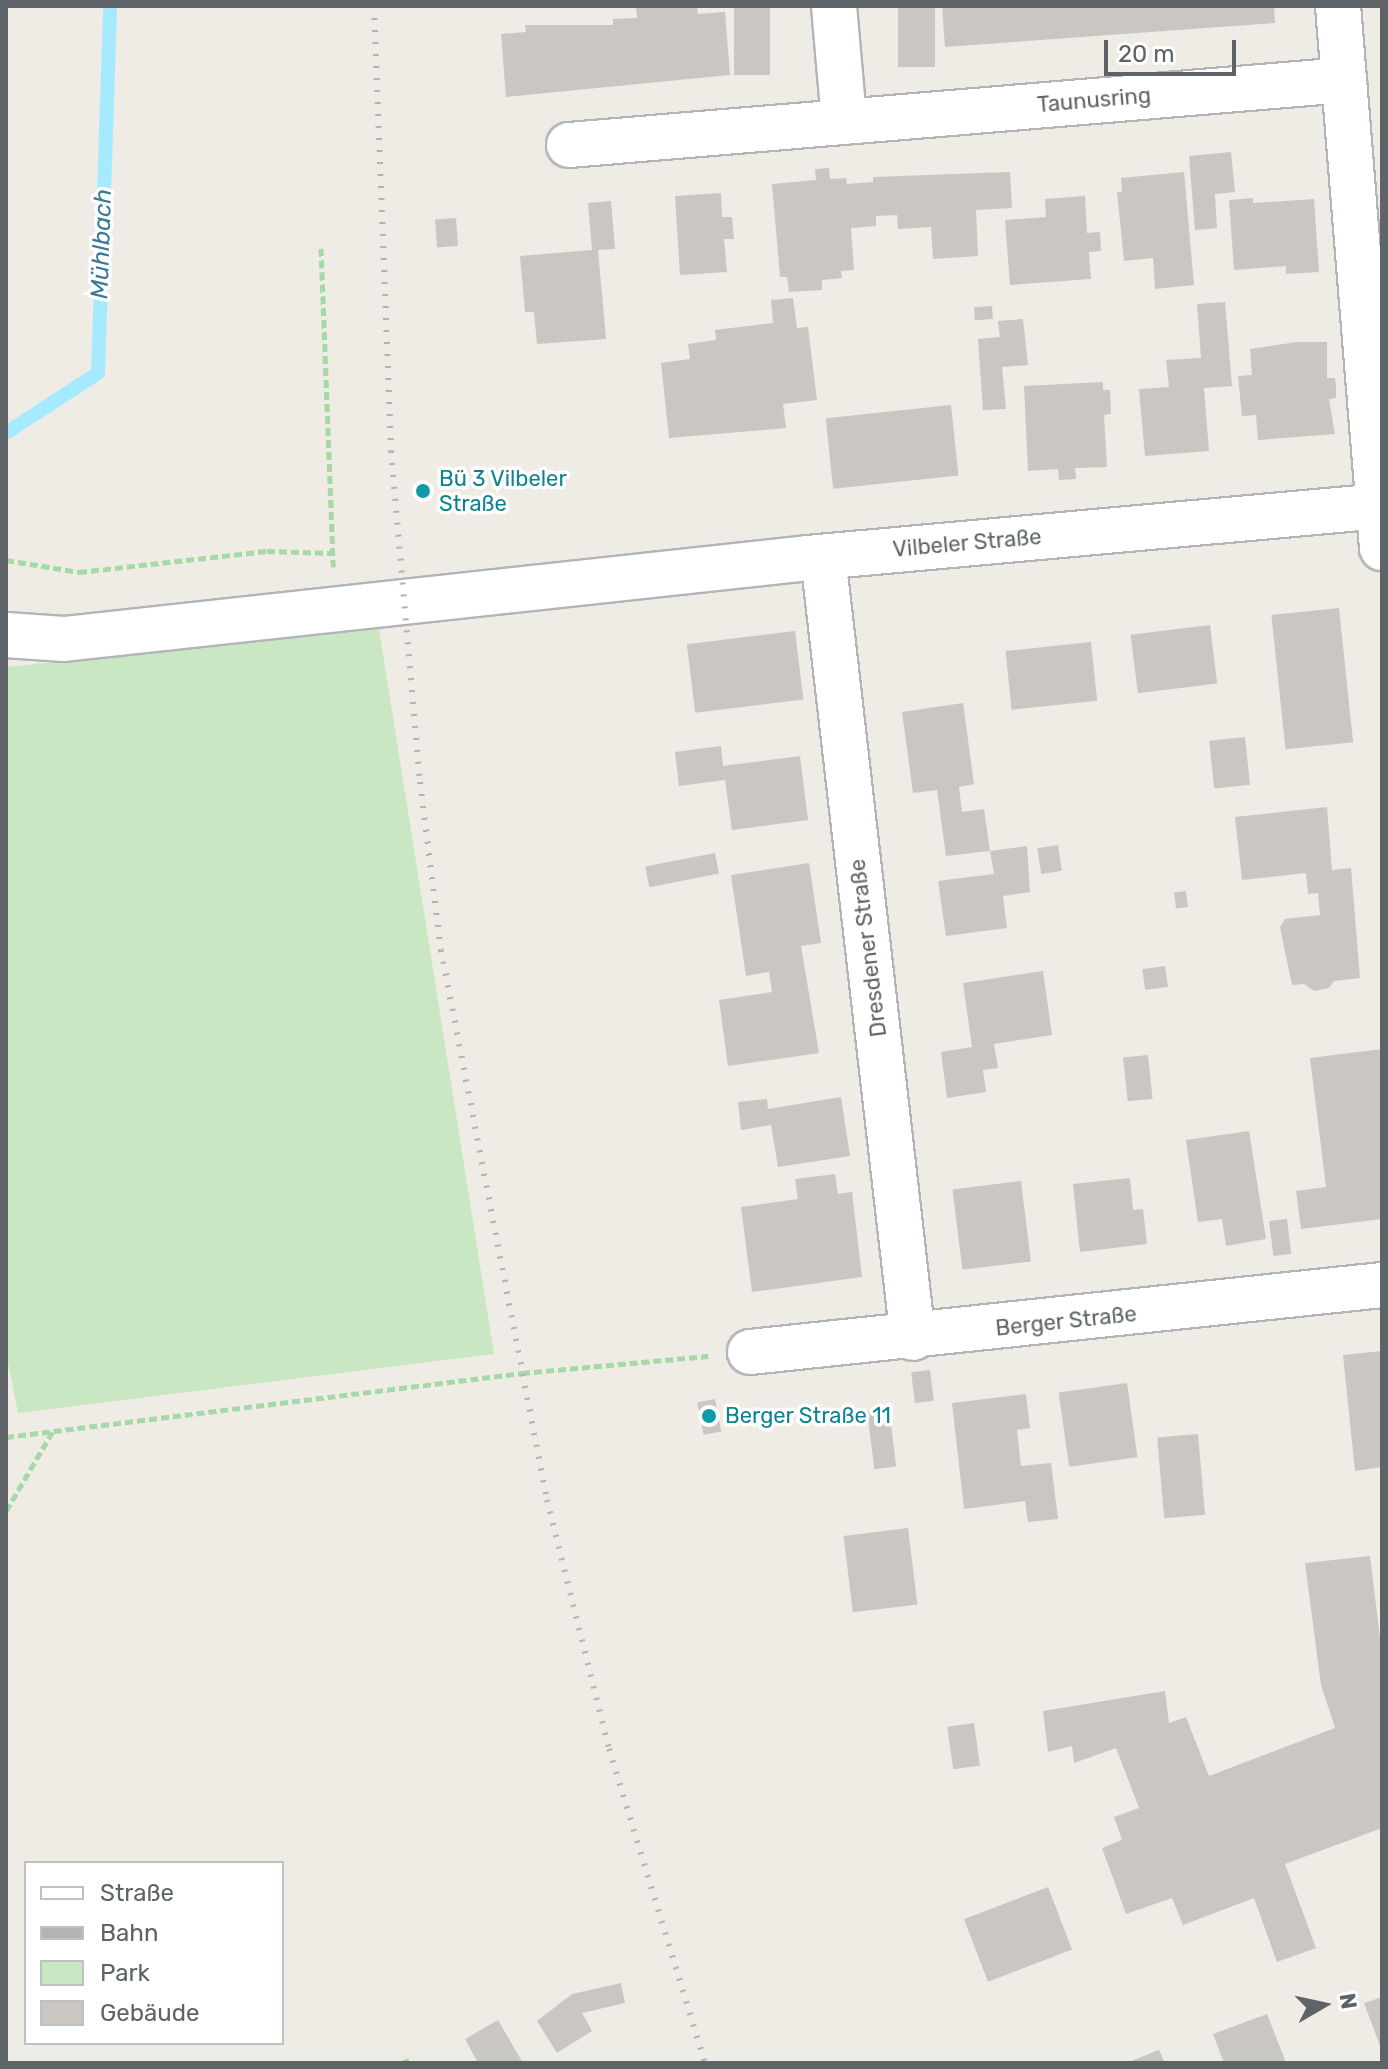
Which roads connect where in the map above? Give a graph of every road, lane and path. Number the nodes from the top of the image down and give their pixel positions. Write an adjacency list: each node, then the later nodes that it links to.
1 (834, 6): 4 (street)
2 (1338, 6): 3 (street)
3 (1344, 80): 4 (street, Taunusring); 7 (street)
4 (844, 121): 5 (street, Taunusring)
5 (569, 145)
6 (321, 248): 9 (path)
7 (1381, 520): 8 (street, Vilbeler Straße)
8 (823, 557): 10 (street, Vilbeler Straße); 12 (street, Dresdener Straße)
9 (6, 560)
10 (6, 635)
11 (1382, 1285): 12 (street, Berger Straße)
12 (913, 1338): 13 (street, Berger Straße)
13 (750, 1352): 14 (path)
14 (53, 1430): 15 (path); 16 (path)
15 (6, 1437)
16 (6, 1511)

